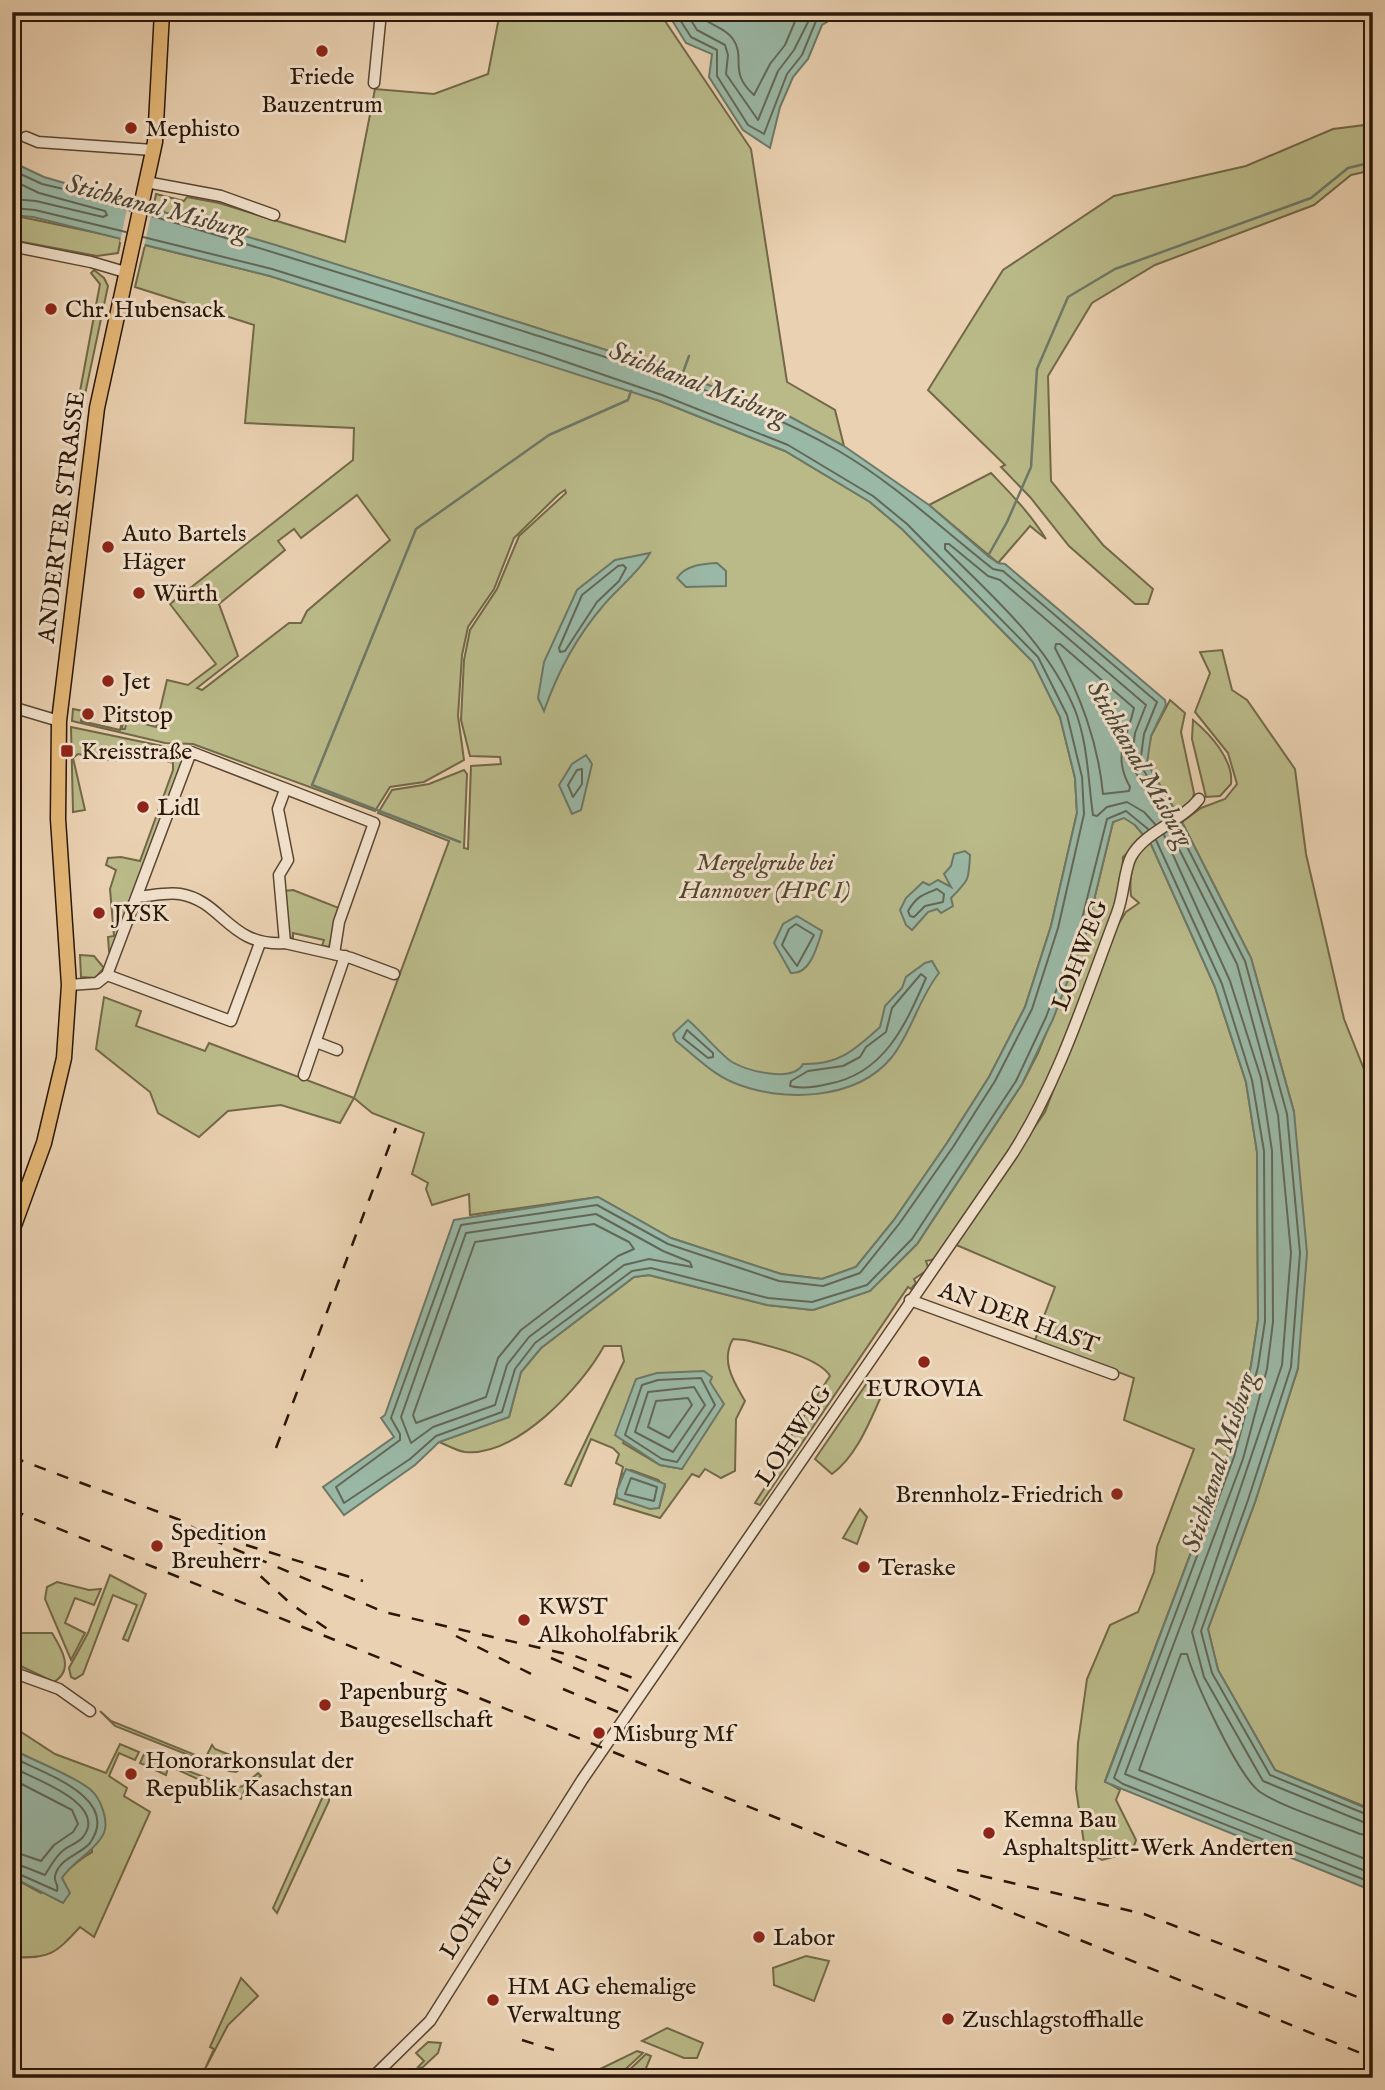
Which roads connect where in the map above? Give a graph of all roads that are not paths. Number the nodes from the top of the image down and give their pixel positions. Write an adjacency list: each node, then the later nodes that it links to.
1 (162, 12): 5 (main road, ANDERTER STRASSE)
2 (381, 12): 3 (street)
3 (374, 83)
4 (26, 137): 5 (street)
5 (153, 150): 6 (main road, ANDERTER STRASSE)
6 (144, 190): 7 (street); 9 (main road, ANDERTER STRASSE)
7 (274, 215)
8 (12, 250): 9 (street)
9 (125, 272): 11 (main road, ANDERTER STRASSE)
10 (12, 707): 11 (street)
11 (59, 721): 20 (main road, ANDERTER STRASSE)
12 (285, 790): 14 (street); 16 (street); 17 (street)
13 (1199, 799): 25 (street, LOHWEG)
14 (137, 897): 15 (street); 19 (street)
15 (260, 943): 16 (street); 19 (street)
16 (285, 943): 17 (street)
17 (340, 955): 18 (street); 21 (street)
18 (394, 974)
19 (107, 975): 20 (street)
20 (69, 985): 24 (main road, ANDERTER STRASSE)
21 (316, 1042): 22 (street); 23 (street)
22 (337, 1050)
23 (304, 1075)
24 (12, 1231)
25 (910, 1300): 26 (street, AN DER HAST); 29 (street, LOHWEG)
26 (1113, 1374)
27 (12, 1672): 28 (street)
28 (90, 1711)
29 (373, 2078)

